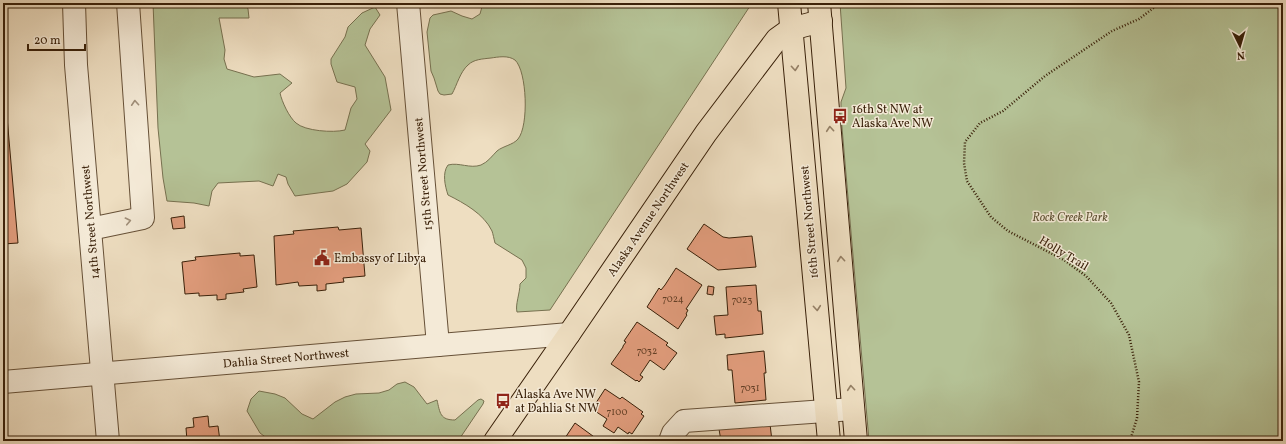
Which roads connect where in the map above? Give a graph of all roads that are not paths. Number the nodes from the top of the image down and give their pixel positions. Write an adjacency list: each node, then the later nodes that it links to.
1 (74, 3): 7 (street, 14th Street Northwest)
2 (128, 3): 7 (street, one-way to 2)
3 (408, 3): 9 (street, 15th Street Northwest)
4 (789, 3): 6 (main road, 16th Street Northwest)
5 (820, 12): 6 (main road, Alaska Avenue Northwest); 12 (main road, one-way to 5)
6 (791, 29): 8 (main road, Alaska Avenue Northwest); 13 (main road, 16th Street Northwest, one-way to 13)
7 (90, 229): 10 (street, 14th Street Northwest)
8 (569, 334): 9 (street, Dahlia Street Northwest); 15 (main road, Alaska Avenue Northwest)
9 (438, 345): 10 (street, Dahlia Street Northwest)
10 (103, 373): 11 (street, Dahlia Street Northwest); 14 (street, 14th Street Northwest)
11 (3, 382)
12 (853, 409): 13 (street); 18 (main road)
13 (827, 412): 16 (street); 17 (main road, 16th Street Northwest)
14 (108, 441)
15 (495, 441)
16 (670, 441)
17 (829, 441)
18 (856, 441)

